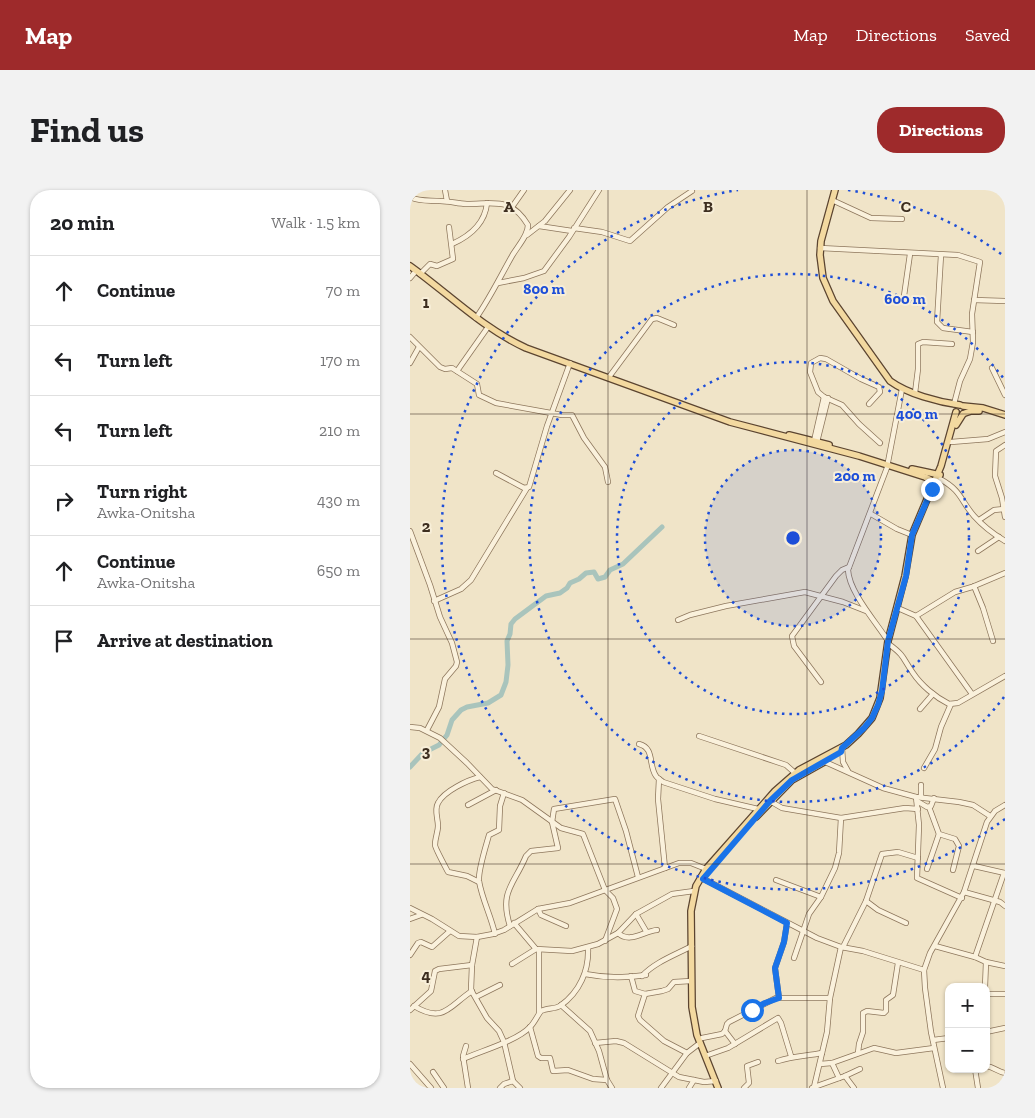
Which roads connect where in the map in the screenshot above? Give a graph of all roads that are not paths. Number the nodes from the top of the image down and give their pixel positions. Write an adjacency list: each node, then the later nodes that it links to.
1 (445, 190): 9 (street)
2 (524, 190): 11 (street)
3 (570, 190): 13 (street)
4 (599, 190): 15 (street)
5 (692, 190): 15 (street)
6 (835, 190): 8 (main road)
7 (410, 197): 9 (street)
8 (832, 200): 12 (street); 18 (main road)
9 (447, 201): 10 (street)
10 (487, 203): 11 (street); 17 (street)
11 (512, 207): 16 (street)
12 (902, 219)
13 (539, 226): 15 (street); 16 (street)
14 (449, 227): 17 (street)
15 (573, 230): 24 (street)
16 (524, 238): 24 (street)
17 (452, 244): 22 (street)
18 (820, 248): 19 (street); 40 (main road)
19 (910, 254): 20 (street); 25 (street)
20 (941, 255): 26 (street); 31 (street)
21 (410, 266): 22 (main road)
22 (418, 272): 23 (street); 28 (main road)
23 (410, 278)
24 (498, 283): 28 (street)
25 (904, 296)
26 (974, 300): 27 (street); 31 (street)
27 (1005, 301)
28 (476, 318): 30 (main road)
29 (674, 325): 39 (street)
30 (488, 327): 36 (main road); 38 (street)
31 (973, 332): 45 (street)
32 (410, 337): 34 (street)
33 (952, 344): 41 (street)
34 (419, 348): 35 (street); 38 (street)
35 (410, 363)
36 (570, 363): 39 (main road); 46 (street)
37 (992, 368): 42 (street)
38 (457, 371): 46 (street)
39 (609, 377): 50 (main road)
40 (902, 389): 41 (main road); 56 (street)
41 (915, 393): 45 (main road)
42 (1005, 395)
43 (826, 397): 44 (street); 52 (street); 54 (street)
44 (869, 404)
45 (958, 408): 47 (main road); 48 (main road); 58 (main road)
46 (552, 414): 59 (street); 60 (street)
47 (964, 414): 48 (main road); 53 (main road)
48 (1005, 415)
49 (1003, 432): 51 (street); 53 (street)
50 (775, 435): 52 (main road); 56 (main road)
51 (1005, 438)
52 (815, 441): 56 (main road)
53 (951, 442): 58 (main road)
54 (880, 443)
55 (1005, 445): 61 (street)
56 (888, 464): 58 (main road); 63 (street)
57 (496, 473): 60 (street)
58 (938, 479): 65 (street); 67 (main road); 76 (main road)
59 (608, 482)
60 (527, 488): 75 (street)
61 (1003, 497): 62 (street)
62 (1004, 510): 64 (street); 65 (street)
63 (870, 514): 67 (street); 71 (street)
64 (1005, 516)
65 (979, 520): 68 (street)
66 (410, 531): 75 (street)
67 (912, 535): 81 (main road)
68 (999, 537): 69 (street); 70 (street)
69 (1005, 541)
70 (978, 551)
71 (849, 567): 74 (street); 77 (street)
72 (1005, 573): 73 (street)
73 (974, 586): 78 (street); 80 (street)
74 (822, 596): 77 (street); 79 (street); 83 (street)
75 (434, 601): 89 (street)
76 (900, 609): 78 (street); 81 (main road)
77 (866, 611): 81 (street)
78 (916, 616): 85 (street)
79 (678, 620)
80 (993, 641)
81 (889, 643): 84 (street); 92 (main road)
82 (1005, 676): 85 (street)
83 (822, 682)
84 (933, 694): 86 (street); 87 (street)
85 (972, 694): 86 (street)
86 (951, 704): 94 (street)
87 (920, 709)
88 (410, 727): 89 (street)
89 (427, 730): 97 (street)
90 (699, 736): 96 (street)
91 (639, 744): 98 (street)
92 (842, 750): 93 (main road); 95 (street)
93 (822, 761): 95 (street); 96 (main road); 104 (main road)
94 (924, 768)
95 (849, 772): 103 (street)
96 (795, 773): 108 (main road)
97 (480, 777): 100 (street); 124 (street)
98 (659, 779): 108 (street); 116 (street)
99 (921, 785): 103 (street)
100 (496, 790): 101 (street); 105 (street)
101 (504, 793): 112 (street); 124 (street)
102 (934, 798): 103 (street); 107 (street); 110 (street)
103 (918, 799): 107 (street); 109 (street)
104 (770, 801): 111 (street); 122 (main road)
105 (468, 805)
106 (1005, 805): 110 (street)
107 (929, 807): 113 (street)
108 (758, 809): 117 (main road)
109 (918, 810): 111 (street); 114 (street)
110 (990, 816): 115 (street)
111 (841, 818): 128 (street)
112 (552, 822): 121 (street); 125 (street); 142 (street)
113 (939, 834): 118 (street); 119 (street)
114 (918, 858): 129 (street); 131 (street)
115 (974, 866): 120 (street); 127 (street)
116 (665, 868): 117 (street); 121 (street)
117 (706, 869): 122 (main road)
118 (927, 869)
119 (953, 870)
120 (1005, 873): 130 (street)
121 (638, 877): 125 (street)
122 (702, 878): 126 (main road); 140 (street); 188 (main road)
123 (776, 880): 128 (street)
124 (479, 882): 149 (street)
125 (605, 890): 134 (street); 151 (street)
126 (694, 891): 137 (street); 152 (main road)
127 (964, 892): 129 (street); 130 (street)
128 (821, 897): 147 (street)
129 (962, 898): 153 (street)
130 (994, 900): 132 (street); 158 (street)
131 (866, 901): 141 (street); 154 (street)
132 (1005, 906)
133 (410, 908): 136 (street)
134 (538, 909): 135 (street); 138 (street)
135 (531, 913): 138 (street); 142 (street)
136 (421, 914): 139 (street); 146 (street)
137 (636, 914): 145 (street); 148 (street)
138 (542, 915): 143 (street)
139 (410, 919)
140 (787, 923): 147 (street); 176 (street)
141 (906, 923)
142 (512, 925): 149 (street); 156 (street)
143 (566, 926)
144 (657, 930): 145 (street)
145 (646, 931): 148 (street)
146 (450, 932): 150 (street); 157 (street)
147 (803, 932): 154 (street); 159 (street)
148 (618, 933): 151 (street)
149 (495, 934): 150 (street)
150 (477, 937): 163 (street)
151 (605, 941): 155 (street)
152 (692, 946): 167 (street); 168 (main road)
153 (934, 946): 158 (street); 165 (street)
154 (842, 947): 161 (street); 177 (street)
155 (588, 948): 156 (street); 166 (street)
156 (538, 950): 162 (street); 181 (street)
157 (410, 955)
158 (976, 957): 160 (street)
159 (794, 958)
160 (986, 962): 164 (street); 169 (street)
161 (898, 963): 165 (street); 196 (street)
162 (512, 964)
163 (472, 965): 171 (street); 179 (street)
164 (1005, 966)
165 (924, 970): 187 (street)
166 (585, 974): 167 (street); 178 (street)
167 (631, 976): 172 (street)
168 (691, 981): 172 (street); 188 (main road)
169 (985, 983)
170 (500, 985): 175 (street)
171 (472, 991): 175 (street); 179 (street)
172 (645, 994): 194 (street)
173 (990, 994): 174 (street)
174 (1005, 994)
175 (476, 997): 189 (street)
176 (779, 998): 177 (street); 184 (street)
177 (830, 998): 195 (street)
178 (561, 1005): 181 (street); 190 (street)
179 (414, 1006): 180 (street)
180 (410, 1010)
181 (539, 1013): 182 (street)
182 (530, 1027): 189 (street); 214 (street)
183 (1005, 1028): 185 (street)
184 (725, 1031): 188 (street); 191 (street)
185 (990, 1031)
186 (945, 1038): 187 (street)
187 (933, 1040): 193 (street)
188 (701, 1041): 194 (street); 197 (main road); 216 (main road)
189 (504, 1042): 199 (street); 213 (street)
190 (595, 1044): 208 (street); 214 (street)
191 (734, 1044): 197 (street); 198 (street)
192 (466, 1046): 199 (street)
193 (934, 1048): 196 (street); 230 (street)
194 (686, 1053): 208 (street)
195 (822, 1053): 198 (street); 204 (street)
196 (858, 1053): 202 (street)
197 (708, 1055): 227 (main road)
198 (791, 1056): 200 (street)
199 (463, 1059): 221 (street)
200 (778, 1061)
201 (758, 1062): 228 (street)
202 (832, 1063): 204 (street); 212 (street)
203 (410, 1064): 219 (street)
204 (820, 1064): 218 (street)
205 (990, 1066): 210 (street)
206 (860, 1069): 211 (street)
207 (433, 1072): 217 (street)
208 (673, 1072): 215 (street); 225 (street)
209 (976, 1073): 231 (street)
210 (1005, 1073)
211 (845, 1076): 212 (street); 229 (street)
212 (839, 1078): 218 (street)
213 (513, 1080): 222 (street); 223 (street)
214 (606, 1080): 224 (street)
215 (694, 1080): 216 (street); 226 (street)
216 (716, 1081): 227 (main road)
217 (441, 1083): 219 (street); 220 (street)
218 (813, 1087)
219 (432, 1088)
220 (444, 1088)
221 (468, 1088)
222 (500, 1088)
223 (520, 1088)
224 (612, 1088)
225 (661, 1088)
226 (689, 1088)
227 (720, 1088)
228 (744, 1088)
229 (854, 1088)
230 (943, 1088)
231 (978, 1088)

